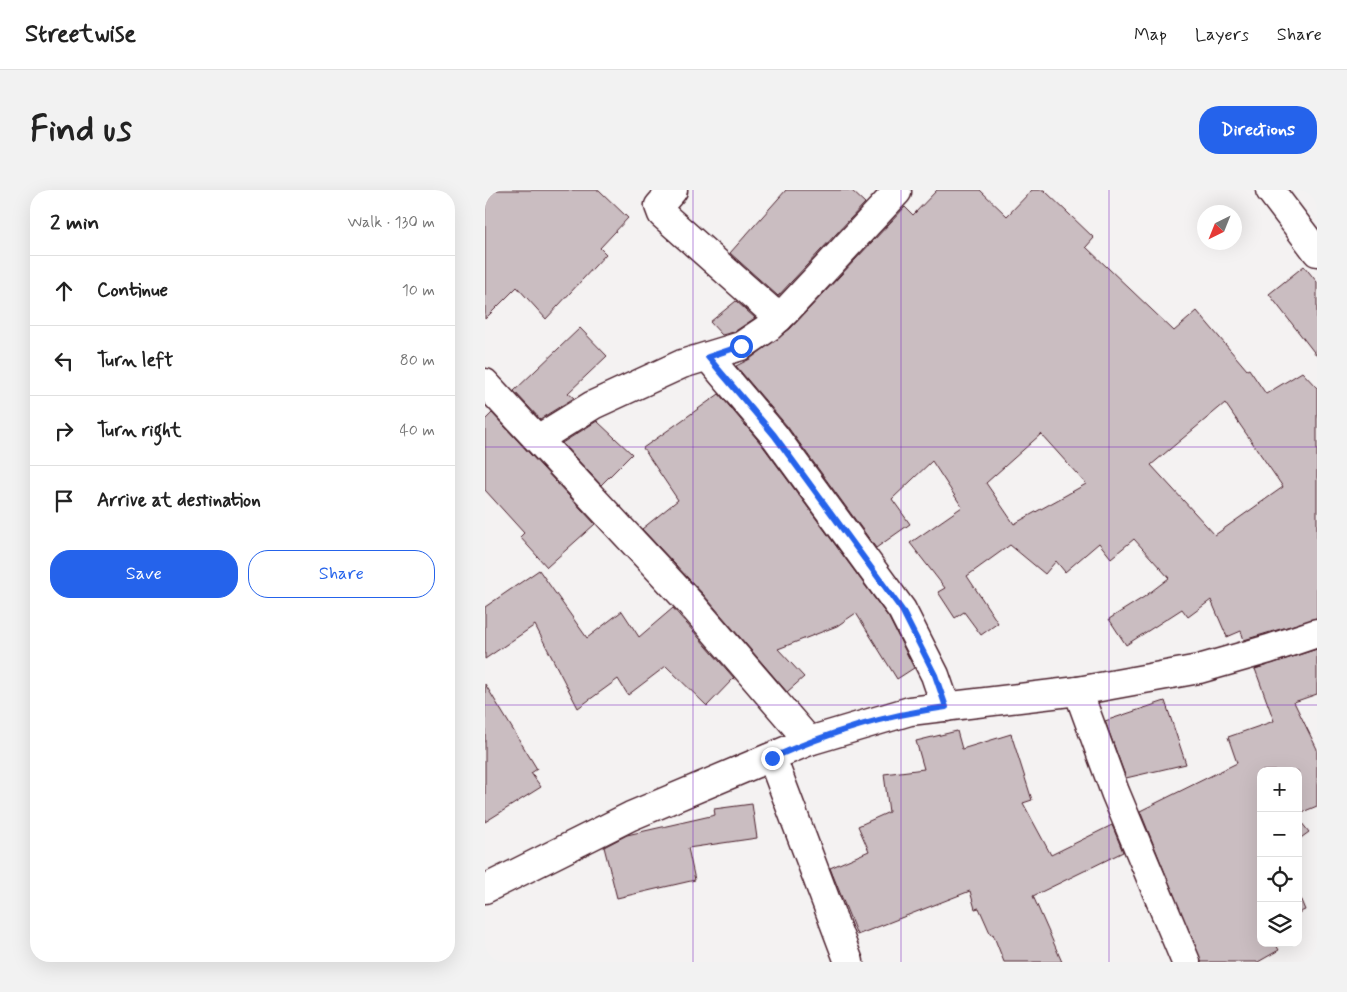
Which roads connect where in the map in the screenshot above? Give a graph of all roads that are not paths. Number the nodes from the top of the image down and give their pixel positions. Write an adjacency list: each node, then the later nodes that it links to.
1 (673, 190): 5 (street)
2 (1270, 190): 4 (street)
3 (897, 192): 5 (street)
4 (1317, 252)
5 (779, 318): 6 (street)
6 (708, 357): 8 (street); 11 (street)
7 (485, 383): 8 (street)
8 (538, 439): 12 (street)
9 (1317, 633): 10 (street)
10 (1078, 691): 11 (street); 16 (street)
11 (946, 707): 12 (street)
12 (809, 741): 13 (street)
13 (772, 758): 14 (street); 15 (street)
14 (485, 889)
15 (849, 962)
16 (1186, 962)

